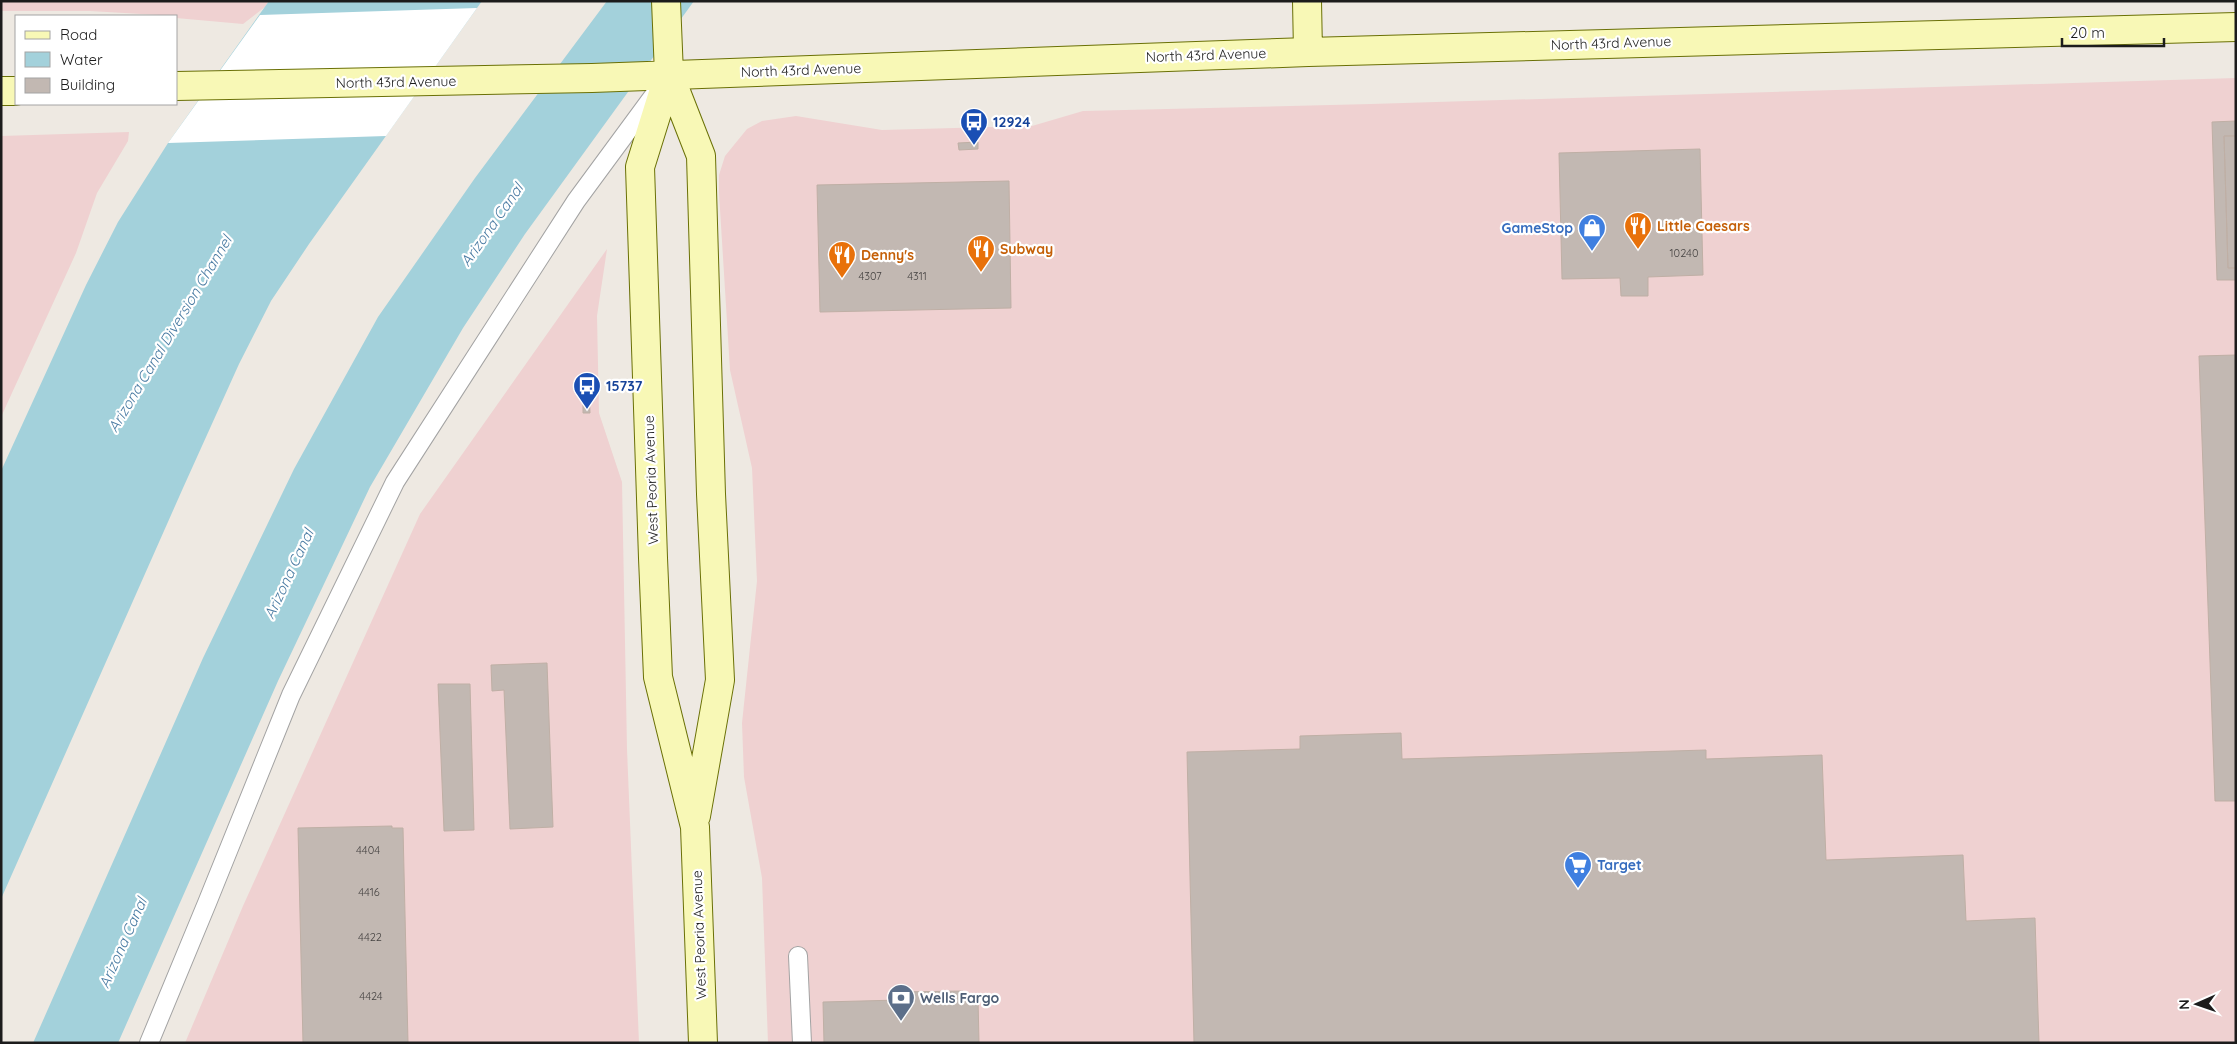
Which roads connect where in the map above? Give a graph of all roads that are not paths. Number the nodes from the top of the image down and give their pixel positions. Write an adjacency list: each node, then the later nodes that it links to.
1 (666, 1): 5 (main road, West Peoria Avenue)
2 (1308, 1): 4 (main road)
3 (2236, 26): 4 (main road, North 43rd Avenue)
4 (1308, 52): 5 (main road, North 43rd Avenue)
5 (669, 74): 6 (main road, North 43rd Avenue); 9 (main road, West Peoria Avenue); 9 (main road, West Peoria Avenue); 11 (lane)
6 (178, 86)
7 (1, 91): 8 (main road)
8 (15, 91)
9 (694, 827): 12 (main road, West Peoria Avenue)
10 (798, 956): 13 (lane)
11 (148, 1043)
12 (703, 1043)
13 (802, 1043)

